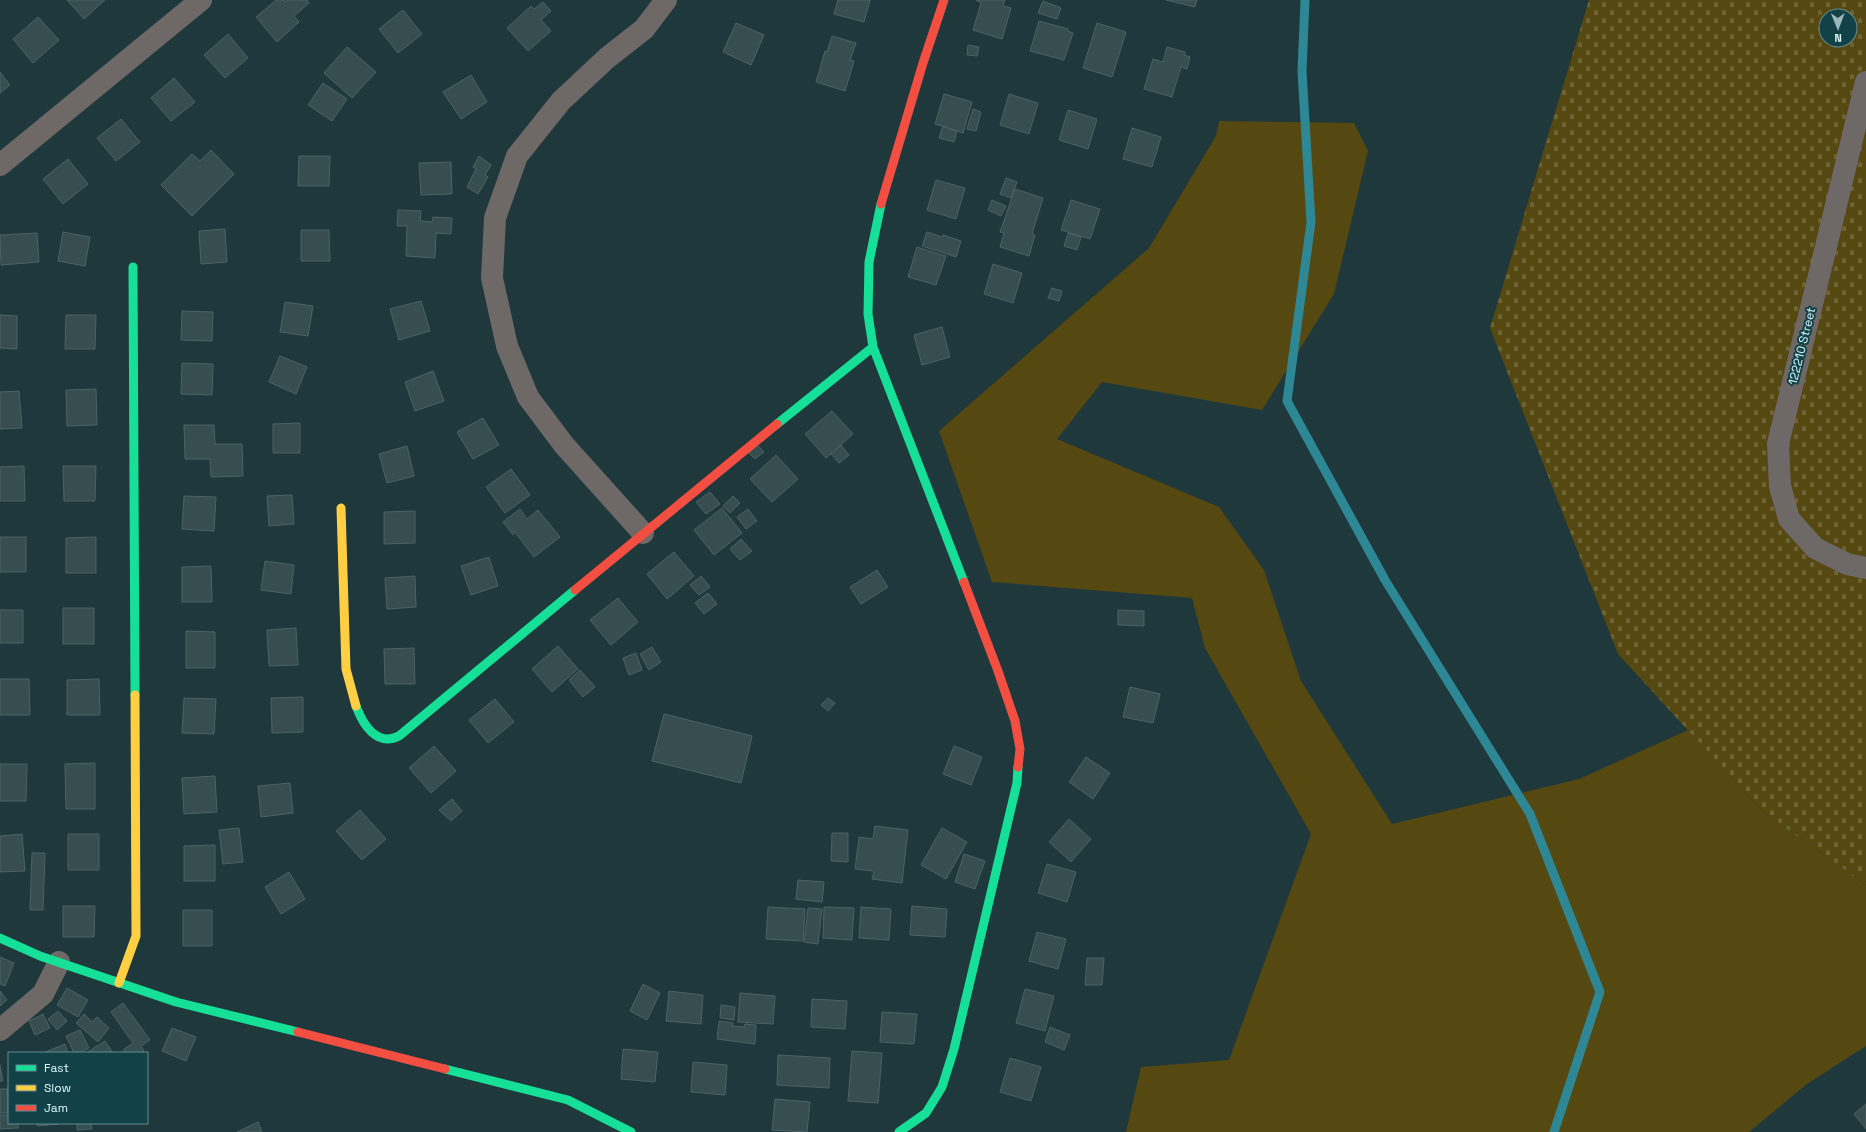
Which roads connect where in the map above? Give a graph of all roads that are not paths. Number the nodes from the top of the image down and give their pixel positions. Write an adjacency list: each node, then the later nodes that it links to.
1 (201, 0): 5 (street)
2 (666, 0): 9 (street)
3 (944, 0): 7 (street)
4 (1866, 82): 10 (street, 122210 Street)
5 (0, 165)
6 (133, 267): 13 (street)
7 (873, 347): 9 (street); 16 (street)
8 (341, 508): 9 (street)
9 (643, 533)
10 (1866, 568)
11 (0, 938): 12 (street)
12 (59, 962): 13 (street); 14 (street)
13 (119, 982): 15 (street)
14 (0, 1030)
15 (631, 1132)
16 (899, 1132)

